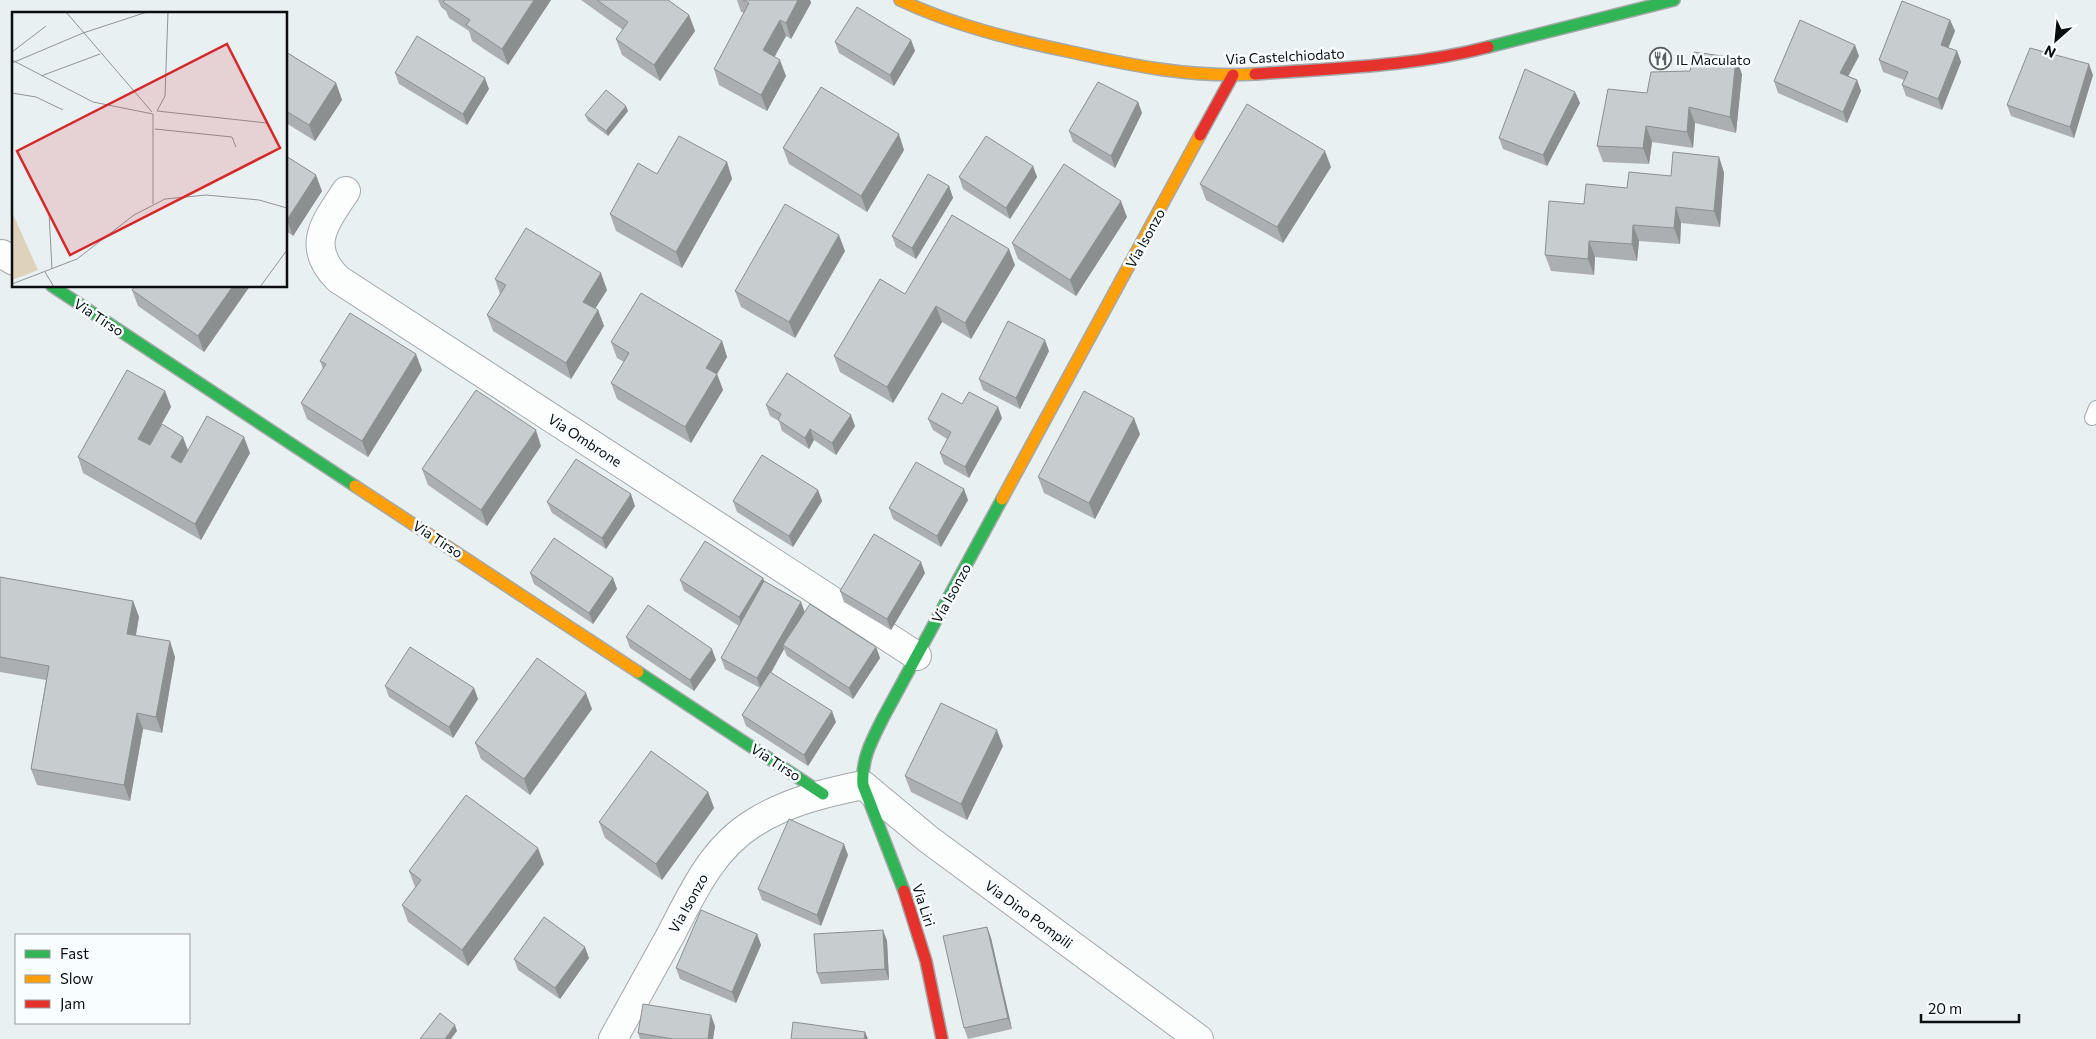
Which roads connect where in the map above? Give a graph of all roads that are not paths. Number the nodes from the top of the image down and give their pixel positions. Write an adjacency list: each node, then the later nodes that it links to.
1 (900, 0): 3 (street, Via Castelchiodato)
2 (1674, 0): 3 (street, Via Castelchiodato)
3 (1233, 75): 6 (street, Via Isonzo)
4 (346, 190): 6 (street, Via Ombrone)
5 (55, 288): 8 (street, Via Tirso)
6 (917, 656): 7 (street, Via Isonzo)
7 (863, 784): 8 (street, Via Isonzo); 10 (street, Via Liri); 11 (street, Via Dino Pompili)
8 (823, 794): 9 (street, Via Isonzo)
9 (613, 1039)
10 (942, 1039)
11 (1198, 1039)

